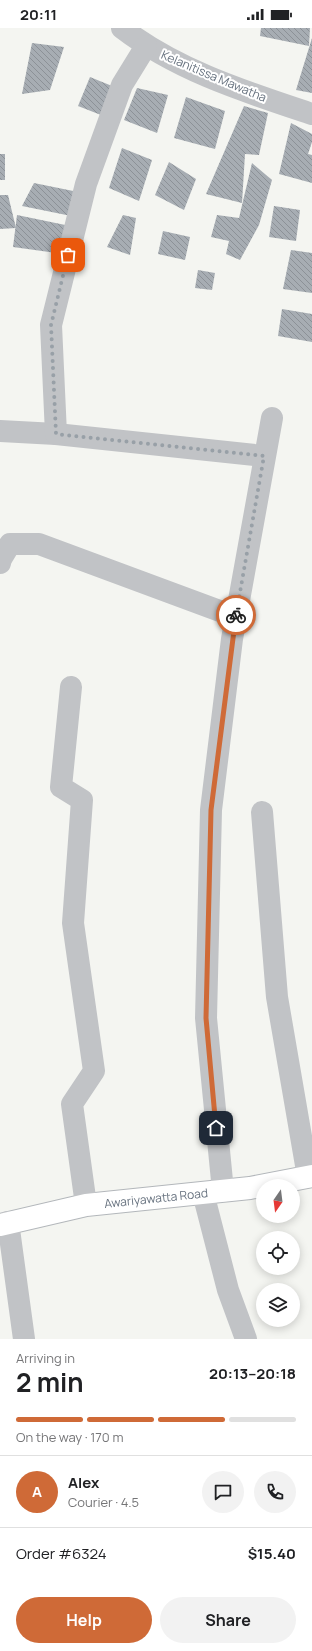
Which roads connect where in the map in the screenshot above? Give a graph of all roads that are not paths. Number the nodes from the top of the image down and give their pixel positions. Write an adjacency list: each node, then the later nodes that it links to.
1 (122, 28): 2 (street, Kelanitissa Mawatha)
2 (146, 46): 3 (street, Kelanitissa Mawatha); 6 (street)
3 (312, 114)
4 (272, 418): 7 (street)
5 (0, 431): 6 (street)
6 (56, 434): 7 (street)
7 (264, 456): 9 (street)
8 (0, 563): 9 (street)
9 (236, 617): 13 (street)
10 (71, 687): 14 (street)
11 (262, 812): 12 (street)
12 (310, 1177): 13 (street, Awariyawatta Road)
13 (213, 1192): 14 (street, Awariyawatta Road); 17 (street)
14 (86, 1205): 15 (street, Awariyawatta Road)
15 (4, 1224): 16 (street)
16 (28, 1338)
17 (246, 1339)

